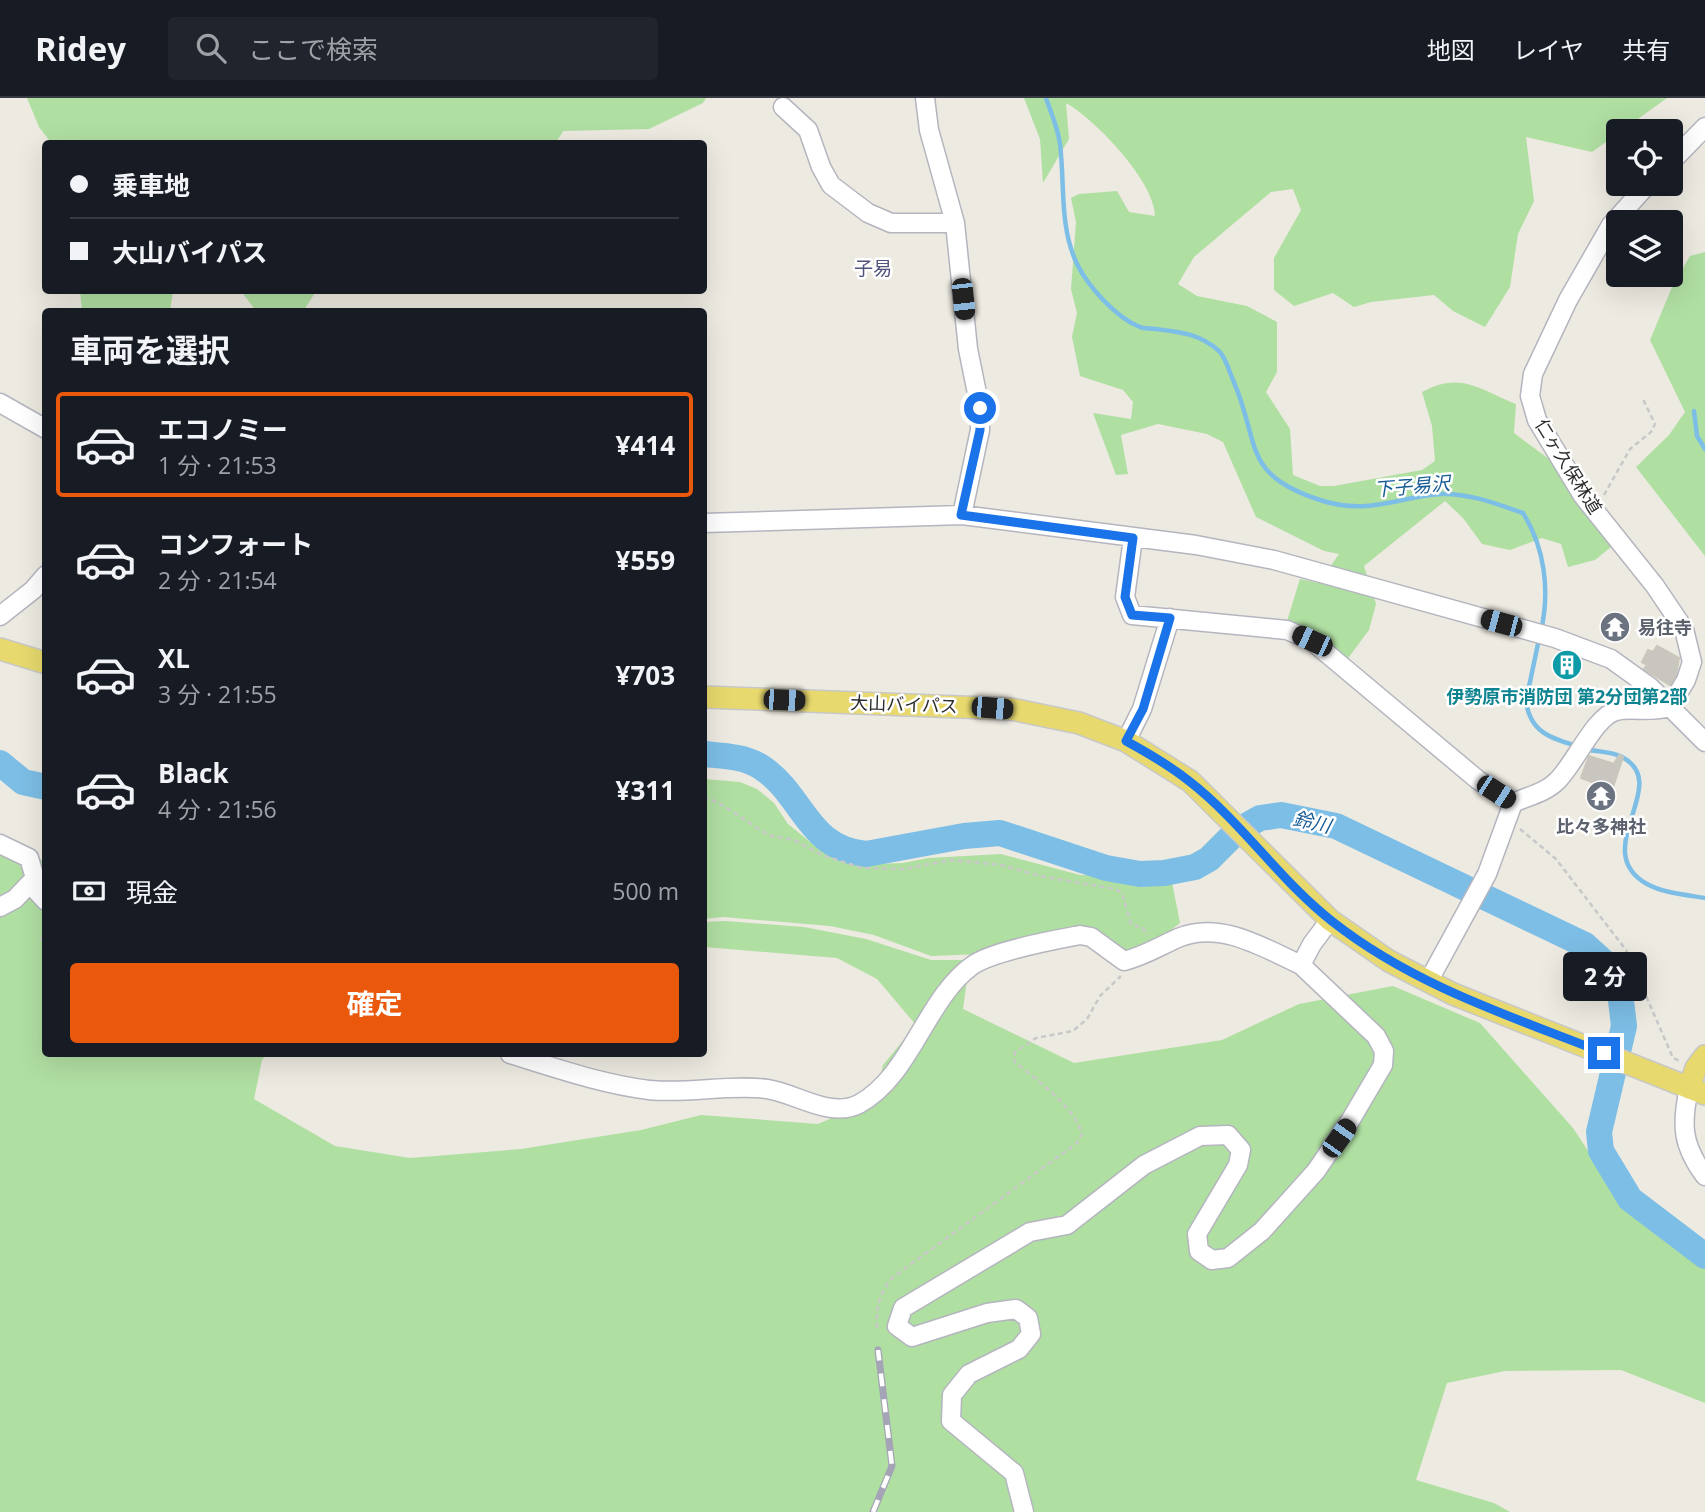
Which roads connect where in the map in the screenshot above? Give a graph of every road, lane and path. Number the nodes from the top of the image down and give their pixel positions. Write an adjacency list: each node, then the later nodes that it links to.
1 (925, 98): 6 (street)
2 (783, 107): 6 (street)
3 (1705, 127): 4 (street)
4 (1683, 150)
5 (1637, 196): 10 (street, 仁ヶ久保林道)
6 (955, 223): 11 (street)
7 (1643, 399): 10 (path)
8 (0, 403): 9 (street)
9 (42, 427)
10 (1594, 509): 20 (street, 仁ヶ久保林道)
11 (961, 515): 12 (street); 13 (street)
12 (707, 523)
13 (1133, 538): 16 (street); 20 (street)
14 (42, 580): 15 (street)
15 (0, 616)
16 (1170, 618): 21 (street); 24 (street)
17 (0, 649): 18 (main road)
18 (42, 662)
19 (707, 698): 21 (main road, 大山バイパス)
20 (1670, 707): 22 (street); 24 (street)
21 (1126, 741): 29 (main road, 大山バイパス)
22 (1705, 742)
23 (707, 798): 32 (path)
24 (1510, 810): 35 (street); 37 (path)
25 (0, 844): 26 (street)
26 (30, 885): 27 (street); 28 (street)
27 (42, 897)
28 (0, 907)
29 (1330, 920): 33 (street); 35 (main road, 大山バイパス)
30 (42, 938): 31 (path)
31 (40, 940)
32 (1150, 952): 33 (street); 36 (street)
33 (1301, 965): 40 (street)
34 (1123, 973): 39 (path)
35 (1428, 982): 37 (main road, 大山バイパス)
36 (520, 1057)
37 (1699, 1077): 38 (street)
38 (1705, 1176)
39 (877, 1328)
40 (1024, 1512)

